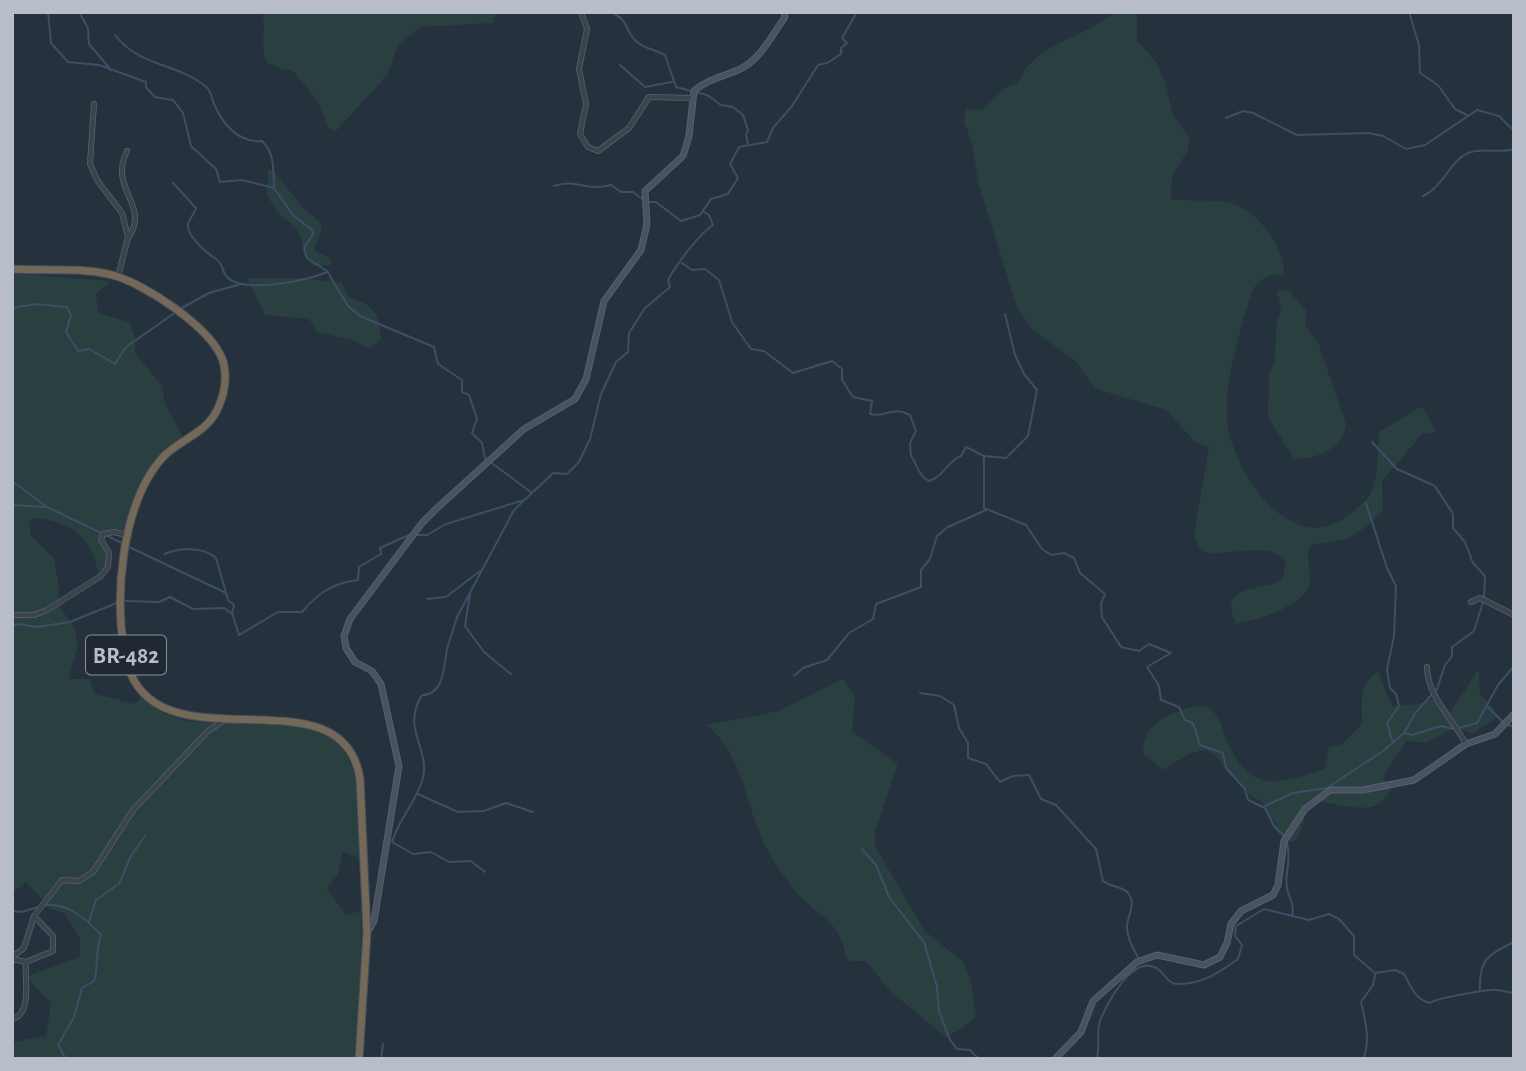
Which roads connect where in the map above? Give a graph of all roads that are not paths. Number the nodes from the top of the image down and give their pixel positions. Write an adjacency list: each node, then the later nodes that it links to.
1 (580, 12): 3 (street)
2 (784, 12): 3 (street)
3 (693, 98): 18 (street)
4 (94, 104): 6 (street)
5 (127, 150): 6 (street)
6 (128, 237): 8 (street)
7 (12, 269): 8 (highway, BR-482)
8 (118, 277): 9 (highway, BR-482)
9 (130, 536): 11 (street); 15 (highway, BR-482)
10 (1471, 602): 12 (street)
11 (12, 615)
12 (1514, 615)
13 (1427, 667): 16 (street)
14 (1514, 713): 16 (street)
15 (226, 719): 17 (street); 18 (highway, BR-482)
16 (1466, 744): 23 (street)
17 (34, 916): 19 (street); 20 (street)
18 (367, 933): 22 (highway, BR-482)
19 (12, 958): 20 (street)
20 (26, 962): 21 (street)
21 (12, 1019)
22 (359, 1059)
23 (1055, 1059)

